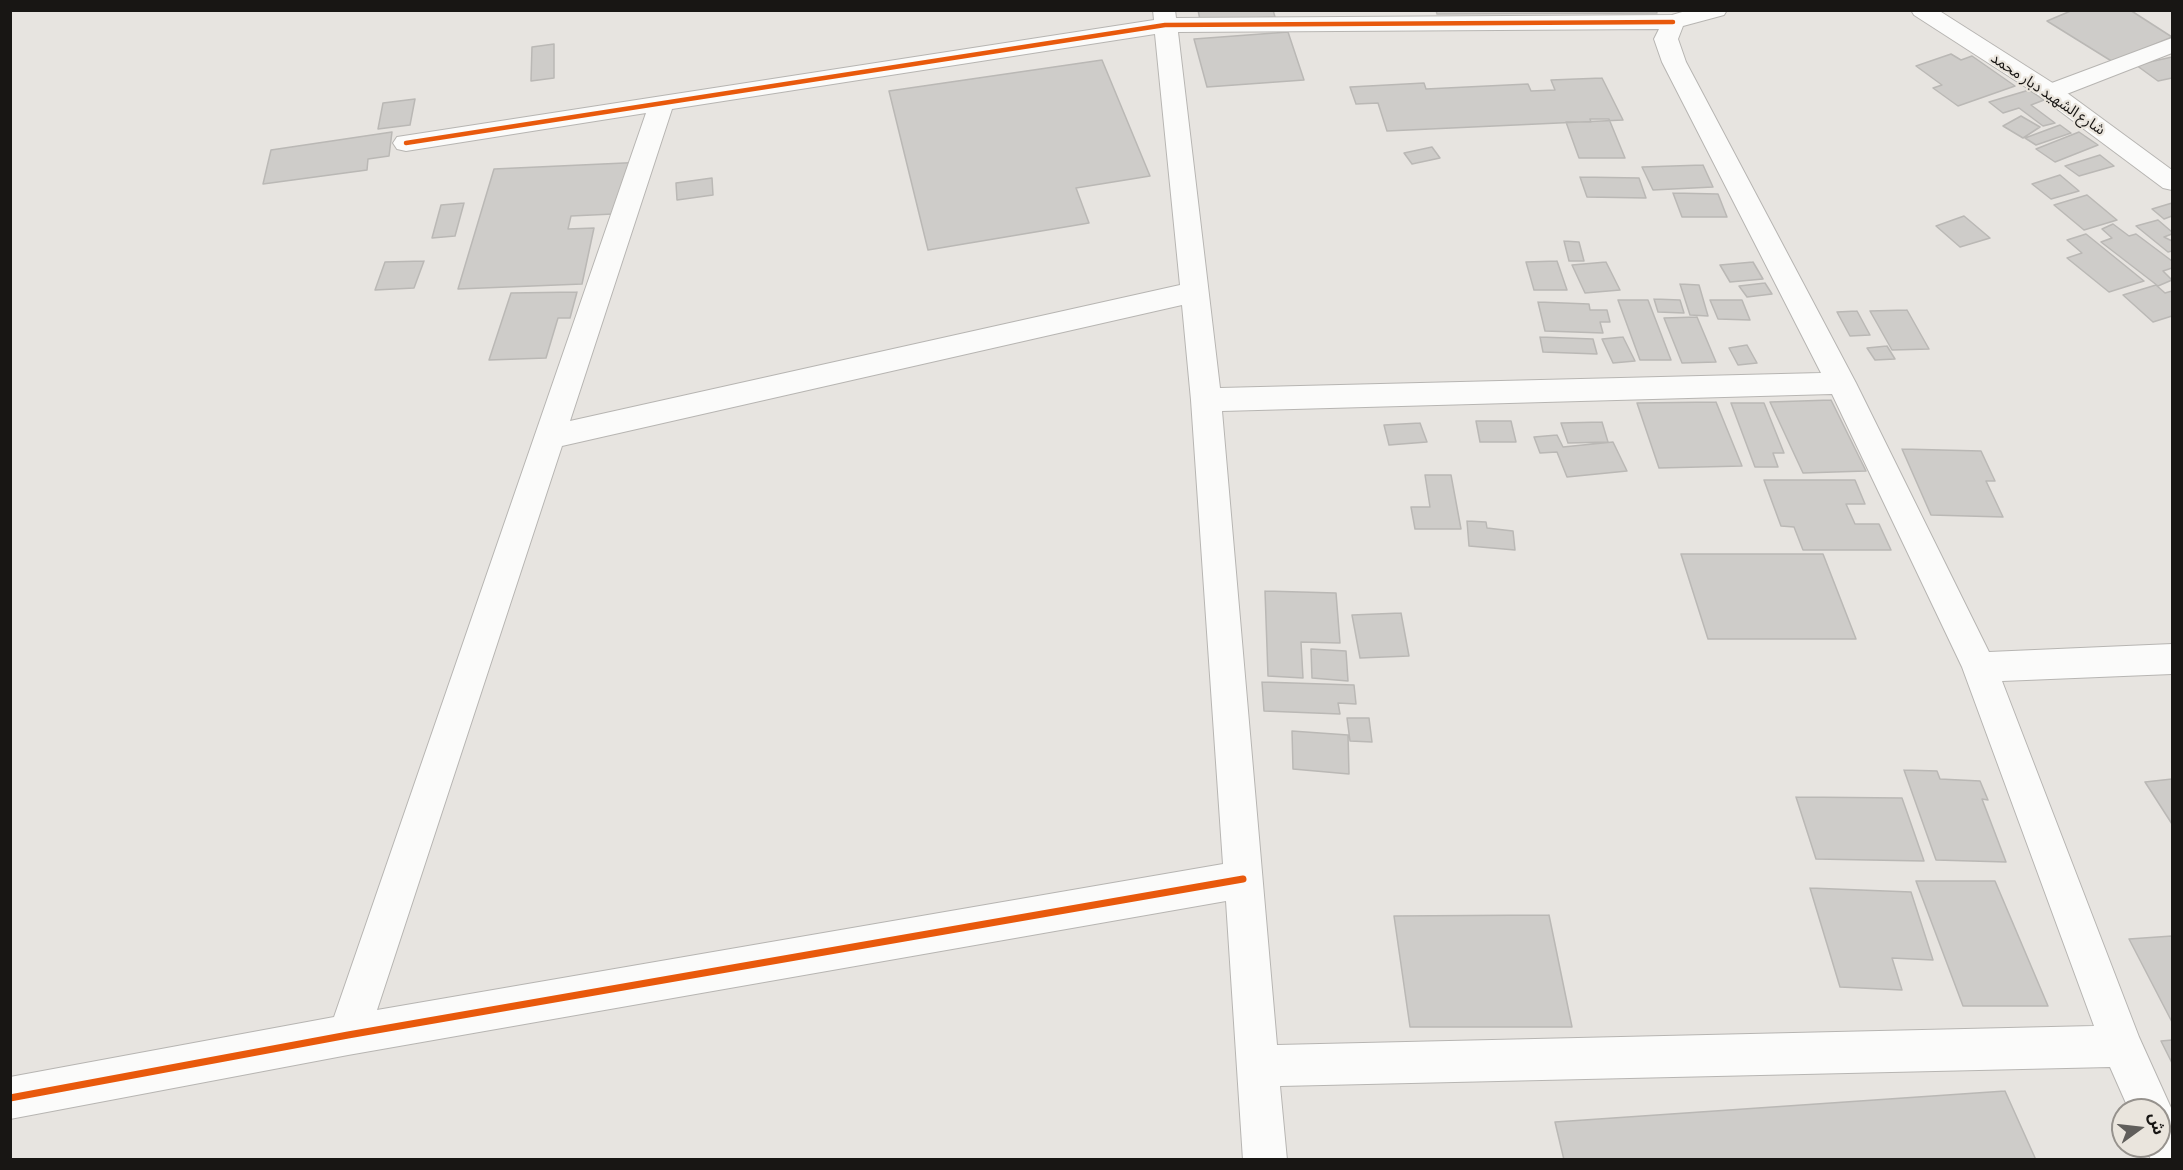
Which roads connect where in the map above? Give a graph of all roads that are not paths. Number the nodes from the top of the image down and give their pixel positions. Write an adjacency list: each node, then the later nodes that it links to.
1 (1716, 10): 4 (street)
2 (1922, 10): 6 (street, شارع الشهيد دبار محمد)
3 (1165, 18): 4 (street); 7 (street); 10 (street)
4 (1673, 22): 11 (street)
5 (2172, 45): 6 (street)
6 (2050, 92): 9 (street, شارع الشهيد دبار محمد)
7 (662, 104): 8 (street); 13 (street)
8 (406, 143)
9 (2172, 182)
10 (1194, 292): 12 (street); 13 (street)
11 (1841, 383): 12 (street); 15 (street)
12 (1206, 400): 16 (street)
13 (549, 437): 17 (street)
14 (2172, 659): 15 (street)
15 (1979, 667): 18 (street)
16 (1243, 879): 17 (street); 19 (street)
17 (348, 1035): 20 (street)
18 (2122, 1046): 19 (street); 21 (street)
19 (1258, 1066): 22 (street)
20 (10, 1098)
21 (2146, 1098)
22 (1265, 1160)

